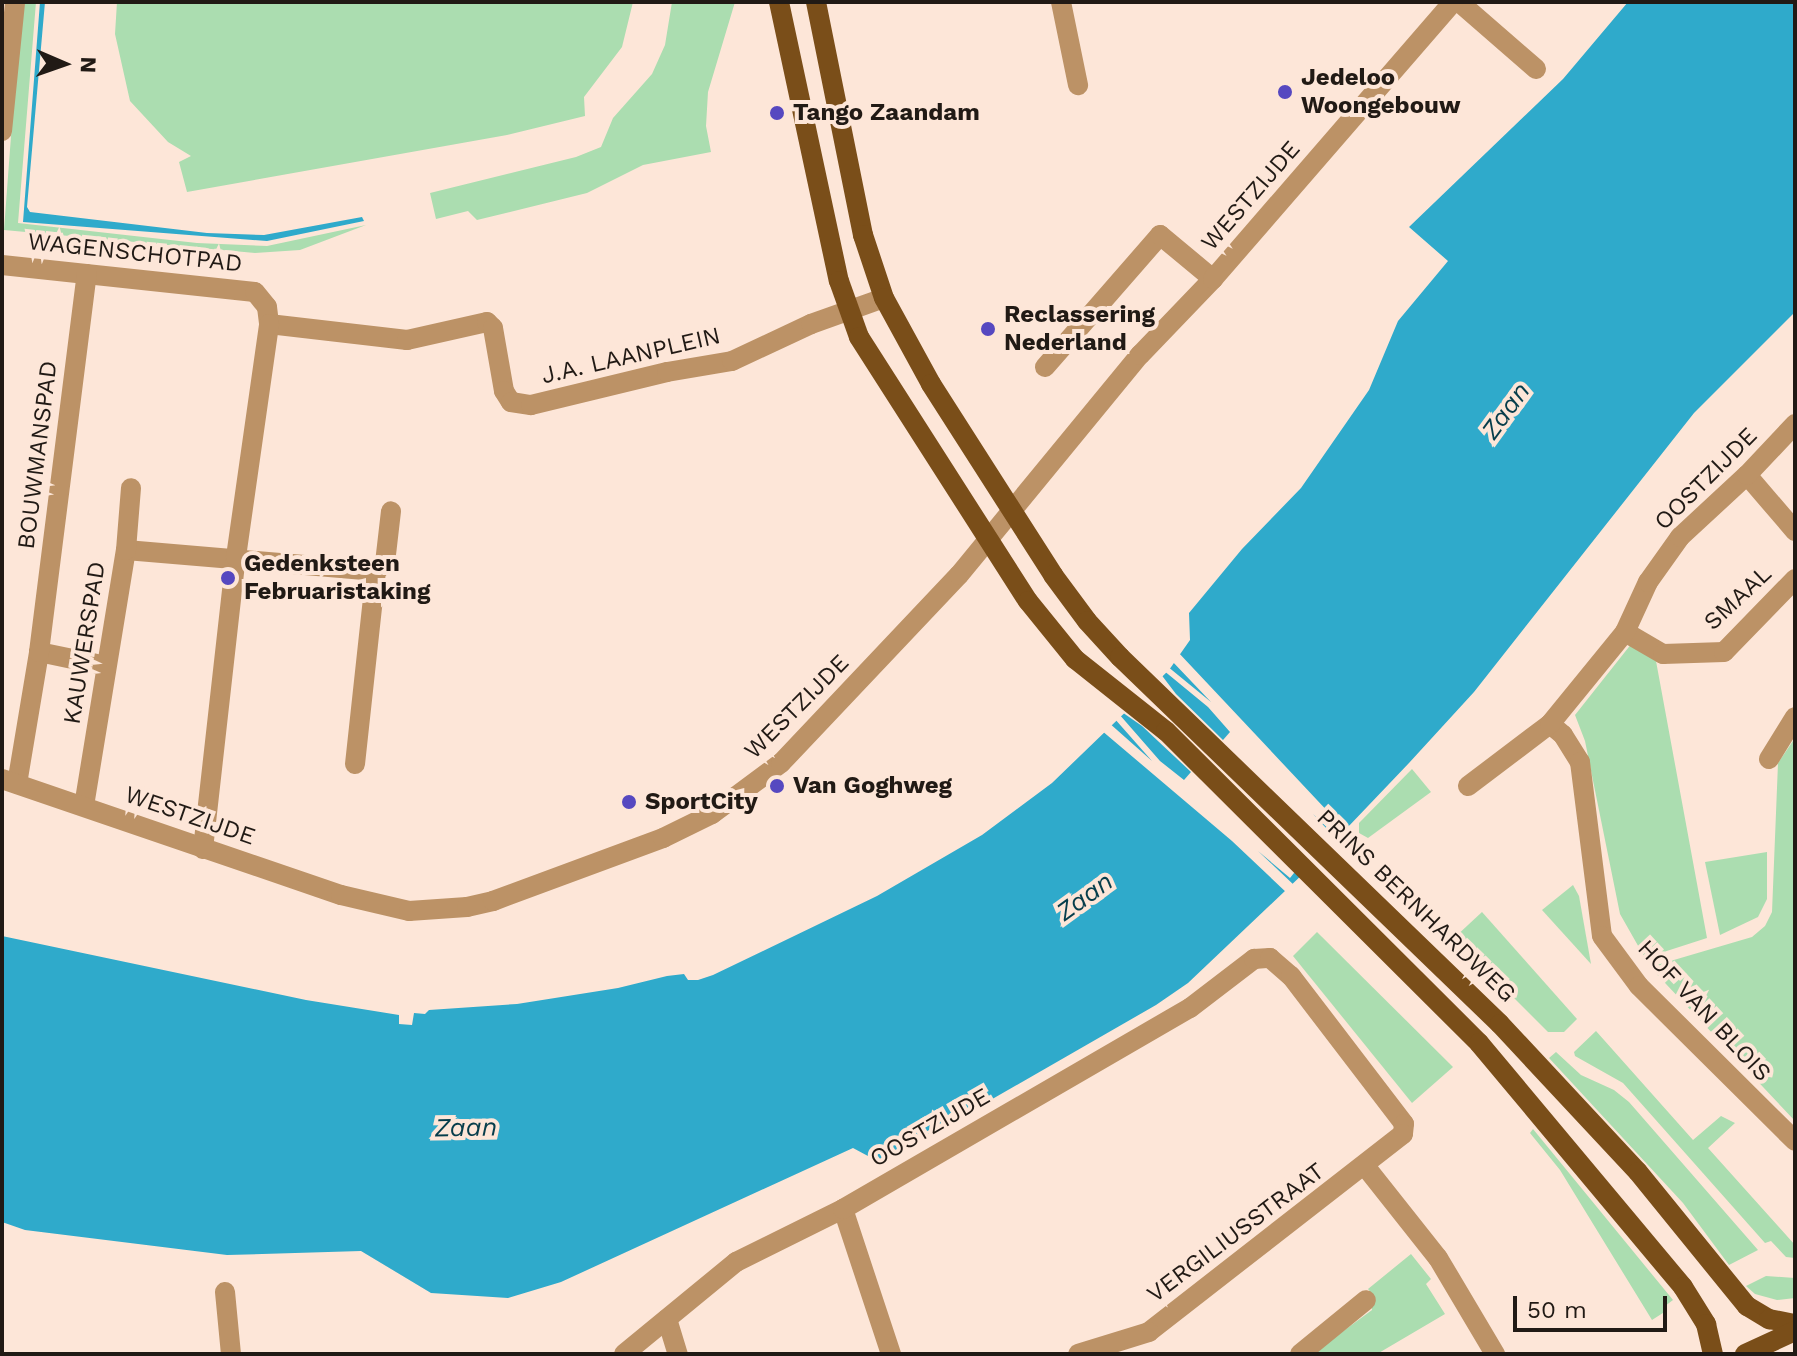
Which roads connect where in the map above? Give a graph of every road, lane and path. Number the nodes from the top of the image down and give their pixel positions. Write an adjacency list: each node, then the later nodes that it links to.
1 (15, 2): 8 (street)
2 (779, 2): 13 (main road, PRINS BERNHARDWEG)
3 (816, 2): 12 (main road, PRINS BERNHARDWEG)
4 (1061, 2): 7 (street)
5 (1456, 2): 6 (street); 11 (street, WESTZIJDE)
6 (1536, 69)
7 (1078, 85)
8 (2, 131)
9 (2, 265): 10 (street, WAGENSCHOTPAD)
10 (87, 274): 14 (street, WAGENSCHOTPAD); 28 (street, BOUWMANSPAD)
11 (1213, 279): 15 (street, WESTZIJDE); 19 (street, WESTZIJDE)
12 (884, 298): 13 (street, J.A. LAANPLEIN); 19 (main road, PRINS BERNHARDWEG)
13 (848, 311): 14 (street, J.A. LAANPLEIN); 22 (main road, PRINS BERNHARDWEG)
14 (269, 324): 24 (street)
15 (1045, 367)
16 (1795, 424): 17 (street, OOSTZIJDE)
17 (1747, 475): 21 (street); 27 (street, OOSTZIJDE)
18 (131, 488): 23 (street, KAUWERSPAD)
19 (1011, 509): 22 (street, WESTZIJDE); 45 (main road, PRINS BERNHARDWEG)
20 (391, 511): 25 (street)
21 (1795, 531)
22 (987, 538): 37 (street, WESTZIJDE); 54 (main road, PRINS BERNHARDWEG)
23 (126, 550): 24 (street); 29 (street, KAUWERSPAD)
24 (236, 557): 25 (street); 37 (street)
25 (376, 571): 33 (street)
26 (1795, 579): 27 (street, SMAAL)
27 (1625, 632): 31 (street, OOSTZIJDE)
28 (39, 652): 29 (street); 34 (street, BOUWMANSPAD)
29 (106, 666): 36 (street, KAUWERSPAD)
30 (1795, 717): 32 (street)
31 (1550, 724): 35 (street, OOSTZIJDE); 39 (street, HOF VAN BLOIS)
32 (1769, 759)
33 (355, 764)
34 (9, 782): 36 (street, WESTZIJDE)
35 (1468, 786)
36 (84, 806): 37 (street, WESTZIJDE)
37 (203, 849)
38 (1404, 1124): 40 (street, VERGILIUSSTRAAT); 41 (street, OOSTZIJDE)
39 (1795, 1141)
40 (1365, 1166): 51 (street, VERGILIUSSTRAAT); 53 (street)
41 (843, 1209): 44 (street, OOSTZIJDE); 50 (street)
42 (225, 1292): 47 (street)
43 (1366, 1300): 52 (street)
44 (667, 1319): 48 (street, OOSTZIJDE); 49 (street)
45 (1795, 1324)
46 (1795, 1331): 55 (main road)
47 (231, 1354)
48 (624, 1354)
49 (678, 1354)
50 (891, 1354)
51 (1078, 1354)
52 (1300, 1354)
53 (1495, 1354)
54 (1713, 1354)
55 (1745, 1354)

